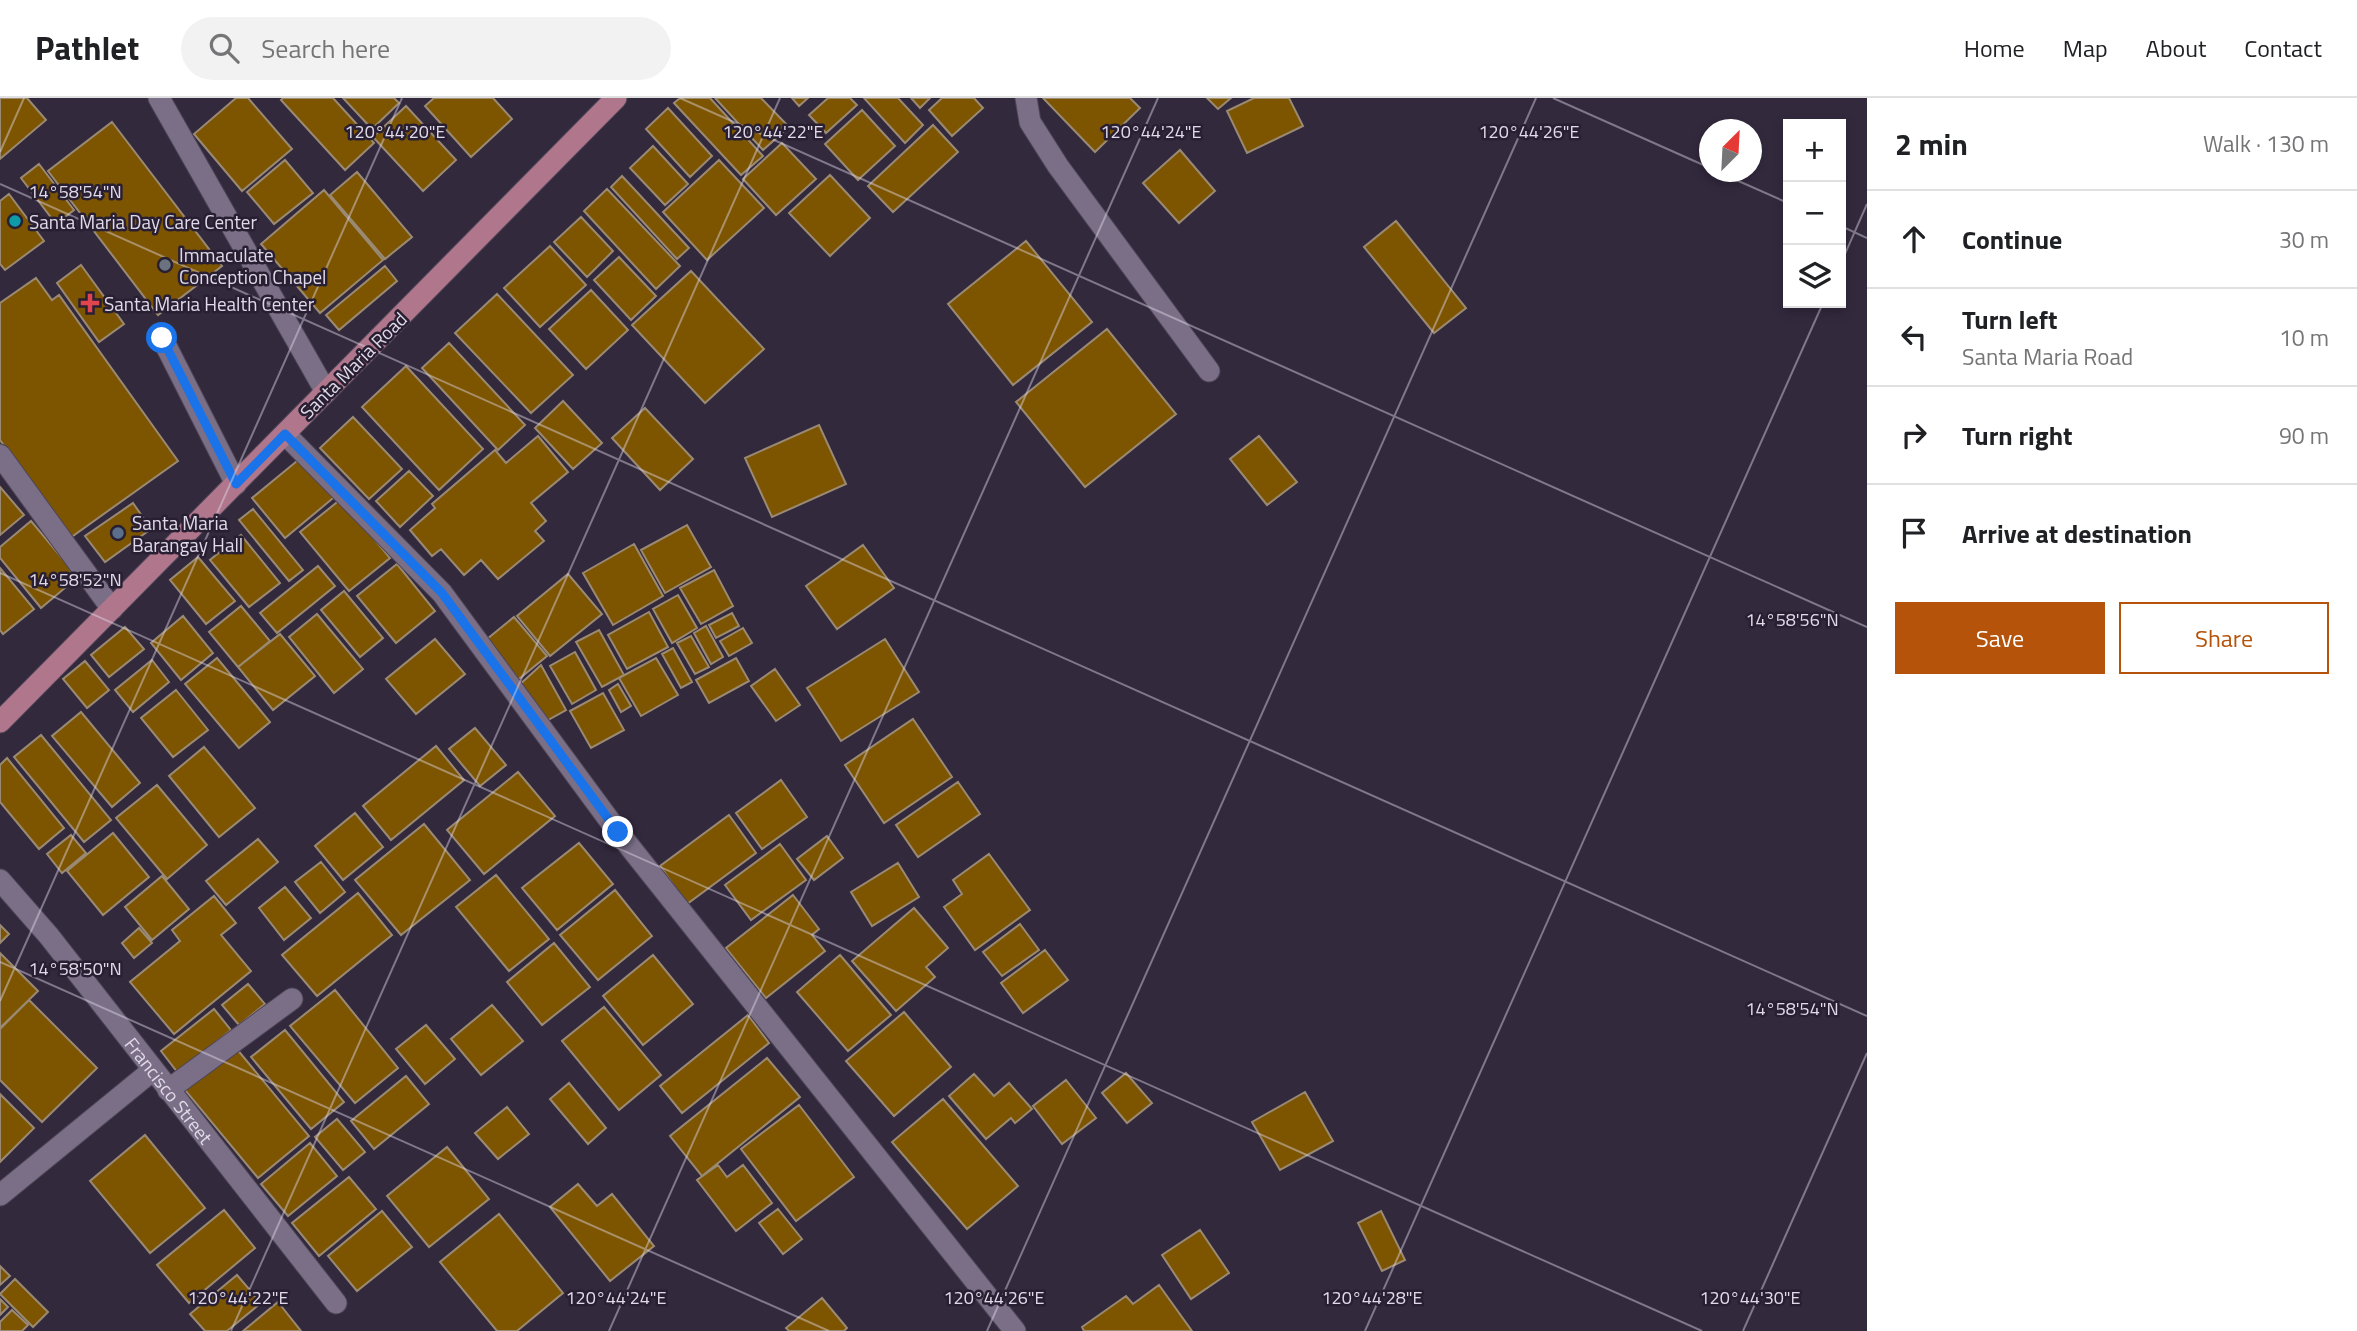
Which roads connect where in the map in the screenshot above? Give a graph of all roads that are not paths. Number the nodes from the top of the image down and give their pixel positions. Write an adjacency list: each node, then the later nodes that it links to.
1 (159, 98): 6 (street)
2 (616, 98): 6 (main road, Santa Maria Road)
3 (1026, 98): 5 (street)
4 (162, 338): 9 (street)
5 (1209, 371)
6 (326, 392): 7 (main road, Santa Maria Road)
7 (285, 434): 9 (main road, Santa Maria Road); 18 (street)
8 (0, 455): 10 (street)
9 (236, 484): 10 (main road, Santa Maria Road)
10 (112, 609): 11 (main road, Santa Maria Road)
11 (0, 722)
12 (0, 880): 14 (street, Francisco Street)
13 (292, 999): 15 (street)
14 (153, 1070): 15 (street, Francisco Street); 16 (street)
15 (168, 1090): 17 (street, Francisco Street)
16 (0, 1195)
17 (336, 1303)
18 (1015, 1331)

